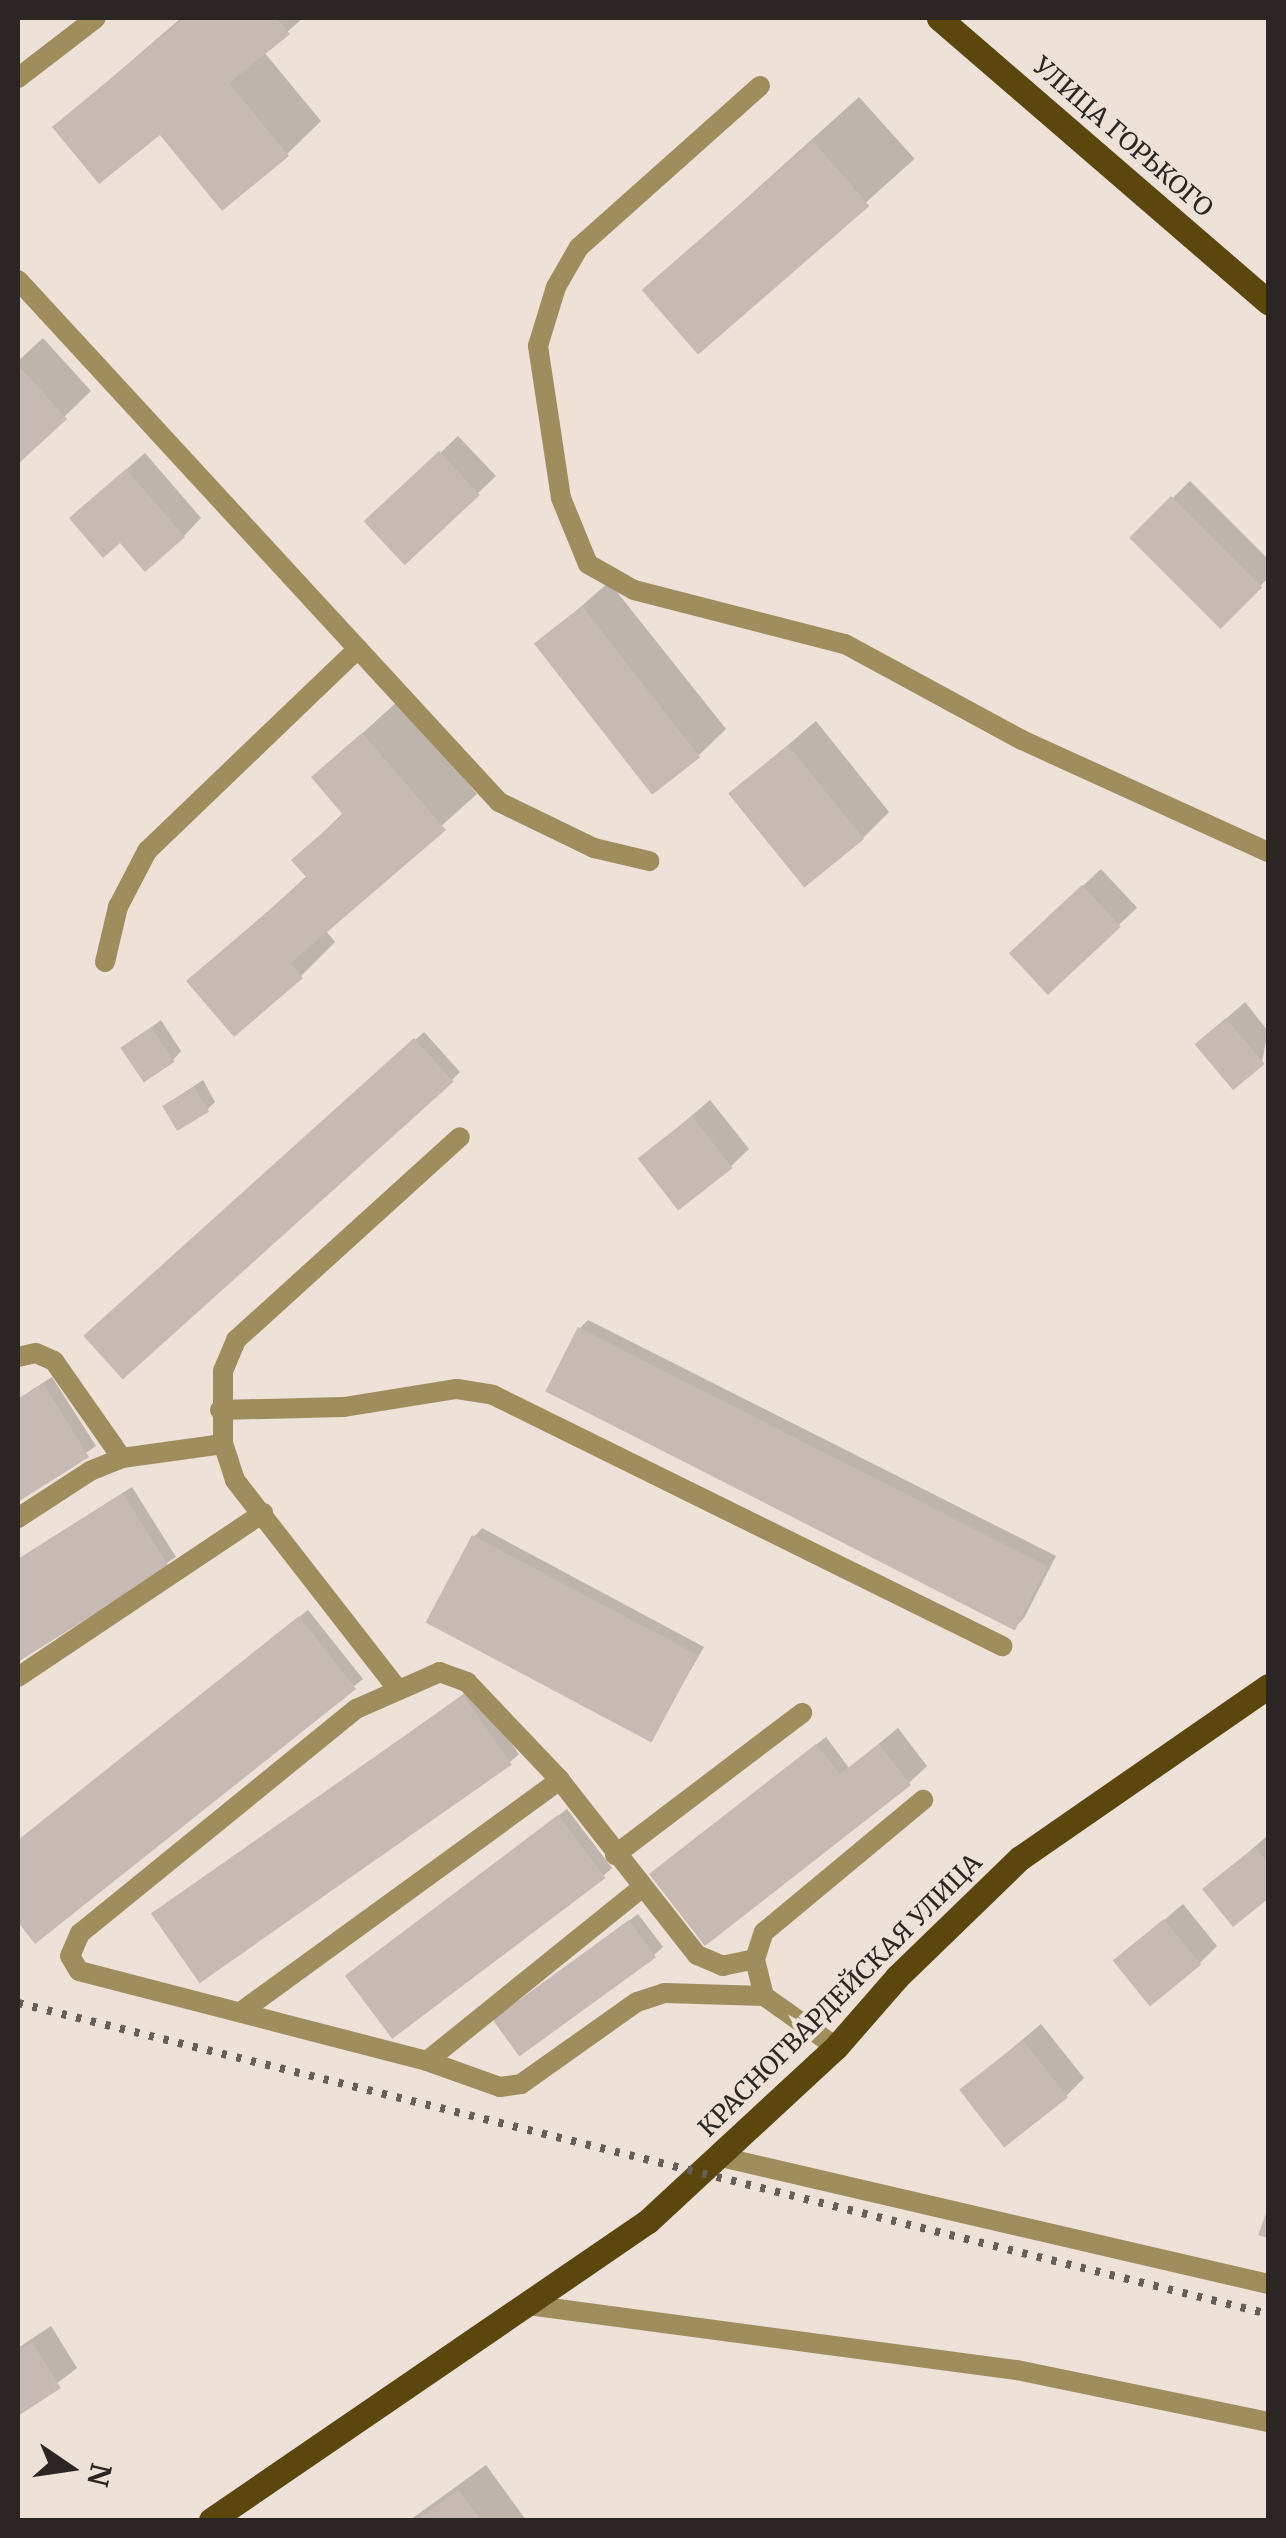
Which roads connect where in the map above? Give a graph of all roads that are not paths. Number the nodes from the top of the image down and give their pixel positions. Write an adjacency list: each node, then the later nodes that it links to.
1 (96, 18): 3 (lane)
2 (938, 18): 6 (main road, УЛИЦА ГОРЬКОГО)
3 (18, 78)
4 (760, 86): 8 (lane)
5 (18, 280): 7 (lane)
6 (1268, 302)
7 (358, 649): 9 (lane); 10 (lane)
8 (1268, 852)
9 (648, 861)
10 (105, 962)
11 (460, 1137): 13 (lane)
12 (18, 1357): 15 (lane)
13 (220, 1410): 14 (lane); 18 (lane)
14 (223, 1444): 15 (lane); 16 (lane)
15 (122, 1458): 17 (lane)
16 (263, 1513): 19 (lane); 21 (lane)
17 (18, 1518)
18 (1002, 1646)
19 (18, 1676)
20 (1268, 1686): 30 (main road, КРАСНОГВАРДЕЙСКАЯ УЛИЦА)
21 (396, 1687): 23 (lane); 29 (lane)
22 (802, 1713): 25 (lane)
23 (560, 1780): 25 (lane); 29 (lane)
24 (923, 1800): 27 (lane)
25 (614, 1855): 26 (lane)
26 (640, 1889): 27 (lane); 31 (lane)
27 (756, 1959): 28 (lane)
28 (764, 1996): 30 (lane); 31 (lane)
29 (242, 2010): 31 (lane)
30 (836, 2047): 32 (main road, КРАСНОГВАРДЕЙСКАЯ УЛИЦА)
31 (428, 2061)
32 (721, 2157): 33 (lane); 34 (main road, КРАСНОГВАРДЕЙСКАЯ УЛИЦА)
33 (1268, 2284)
34 (528, 2305): 35 (lane); 36 (main road, КРАСНОГВАРДЕЙСКАЯ УЛИЦА)
35 (1268, 2422)
36 (211, 2520)

